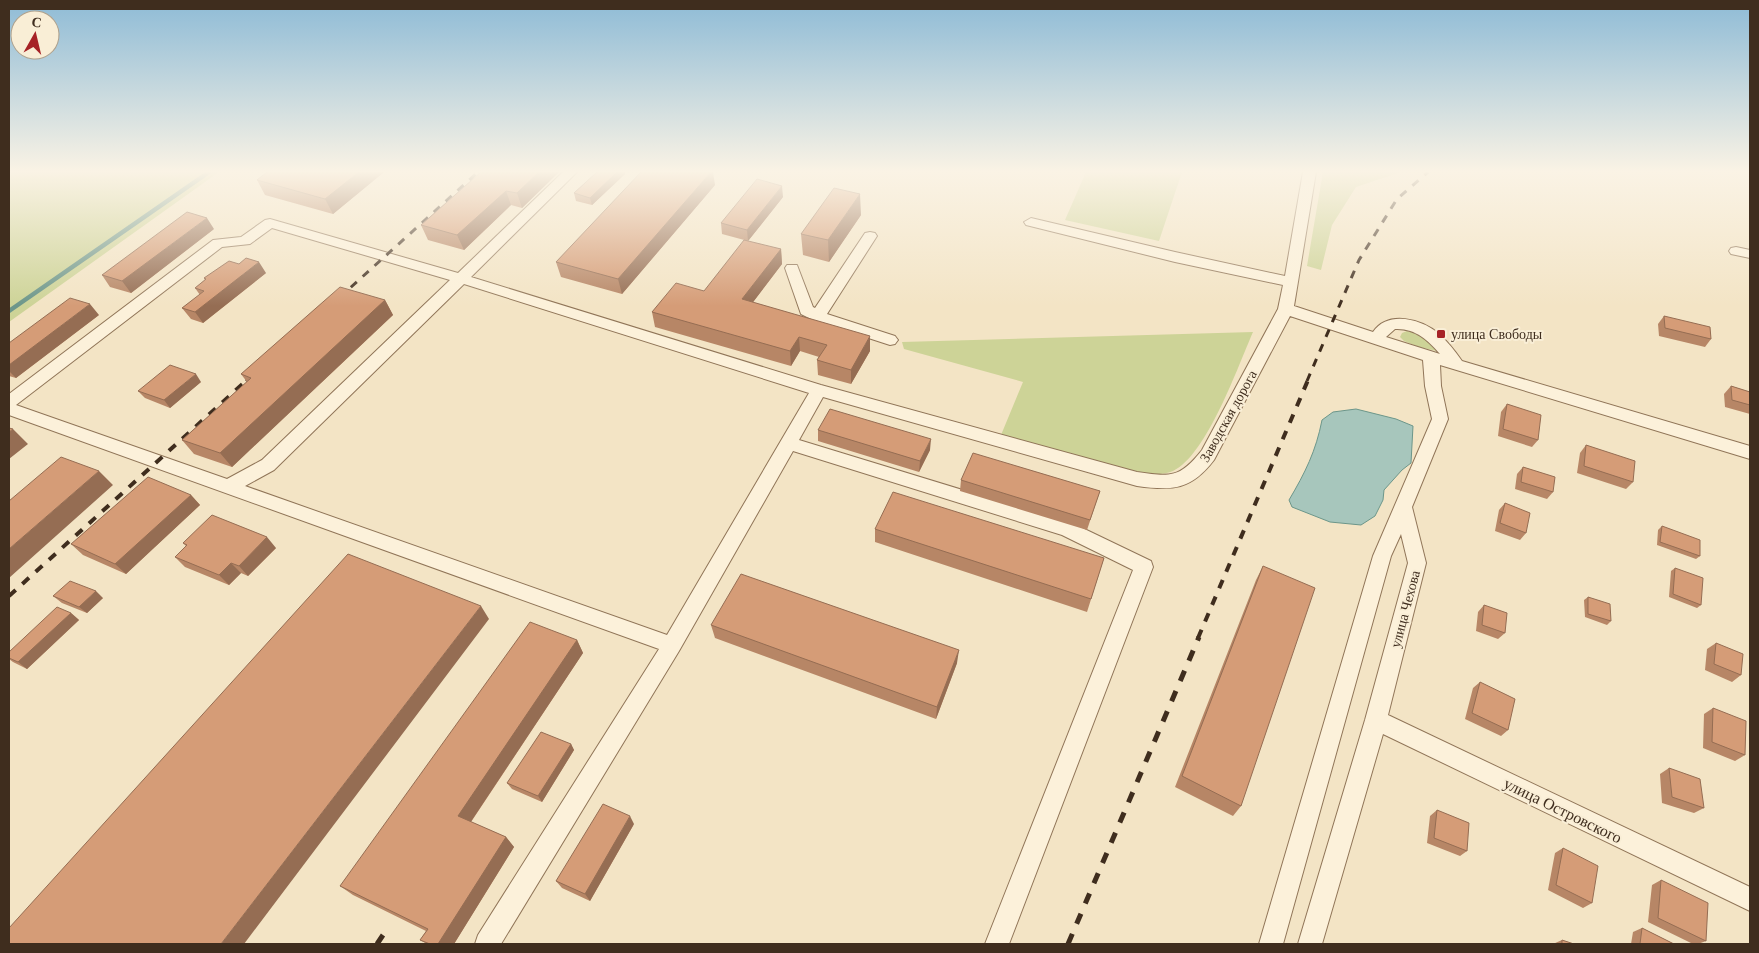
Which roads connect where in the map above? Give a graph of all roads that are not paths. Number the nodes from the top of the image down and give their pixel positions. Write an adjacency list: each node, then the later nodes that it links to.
1 (526, 216): 6 (street)
2 (1303, 216): 7 (street, Заводская дорога)
3 (1031, 222): 7 (street)
4 (870, 236): 9 (street)
5 (792, 268): 9 (street)
6 (462, 279): 14 (street, Заводская дорога); 15 (street, Заводская дорога); 19 (street)
7 (1292, 282): 8 (street, Заводская дорога)
8 (1286, 310): 10 (street); 14 (street, Заводская дорога)
9 (818, 316): 11 (street)
10 (1377, 339): 12 (street); 13 (street)
11 (890, 340)
12 (1431, 357): 13 (street); 20 (street)
13 (1457, 365): 18 (street)
14 (819, 390): 17 (street)
15 (9, 402)
16 (9, 409): 19 (street)
17 (789, 443): 21 (street); 25 (street)
18 (1750, 452)
19 (228, 487): 21 (street)
20 (1403, 507): 22 (street, улица Чехова); 26 (street)
21 (672, 645): 24 (street)
22 (1376, 720): 23 (street, улица Островского); 27 (street, улица Чехова)
23 (1750, 899)
24 (487, 944)
25 (997, 944)
26 (1271, 944)
27 (1310, 944)

